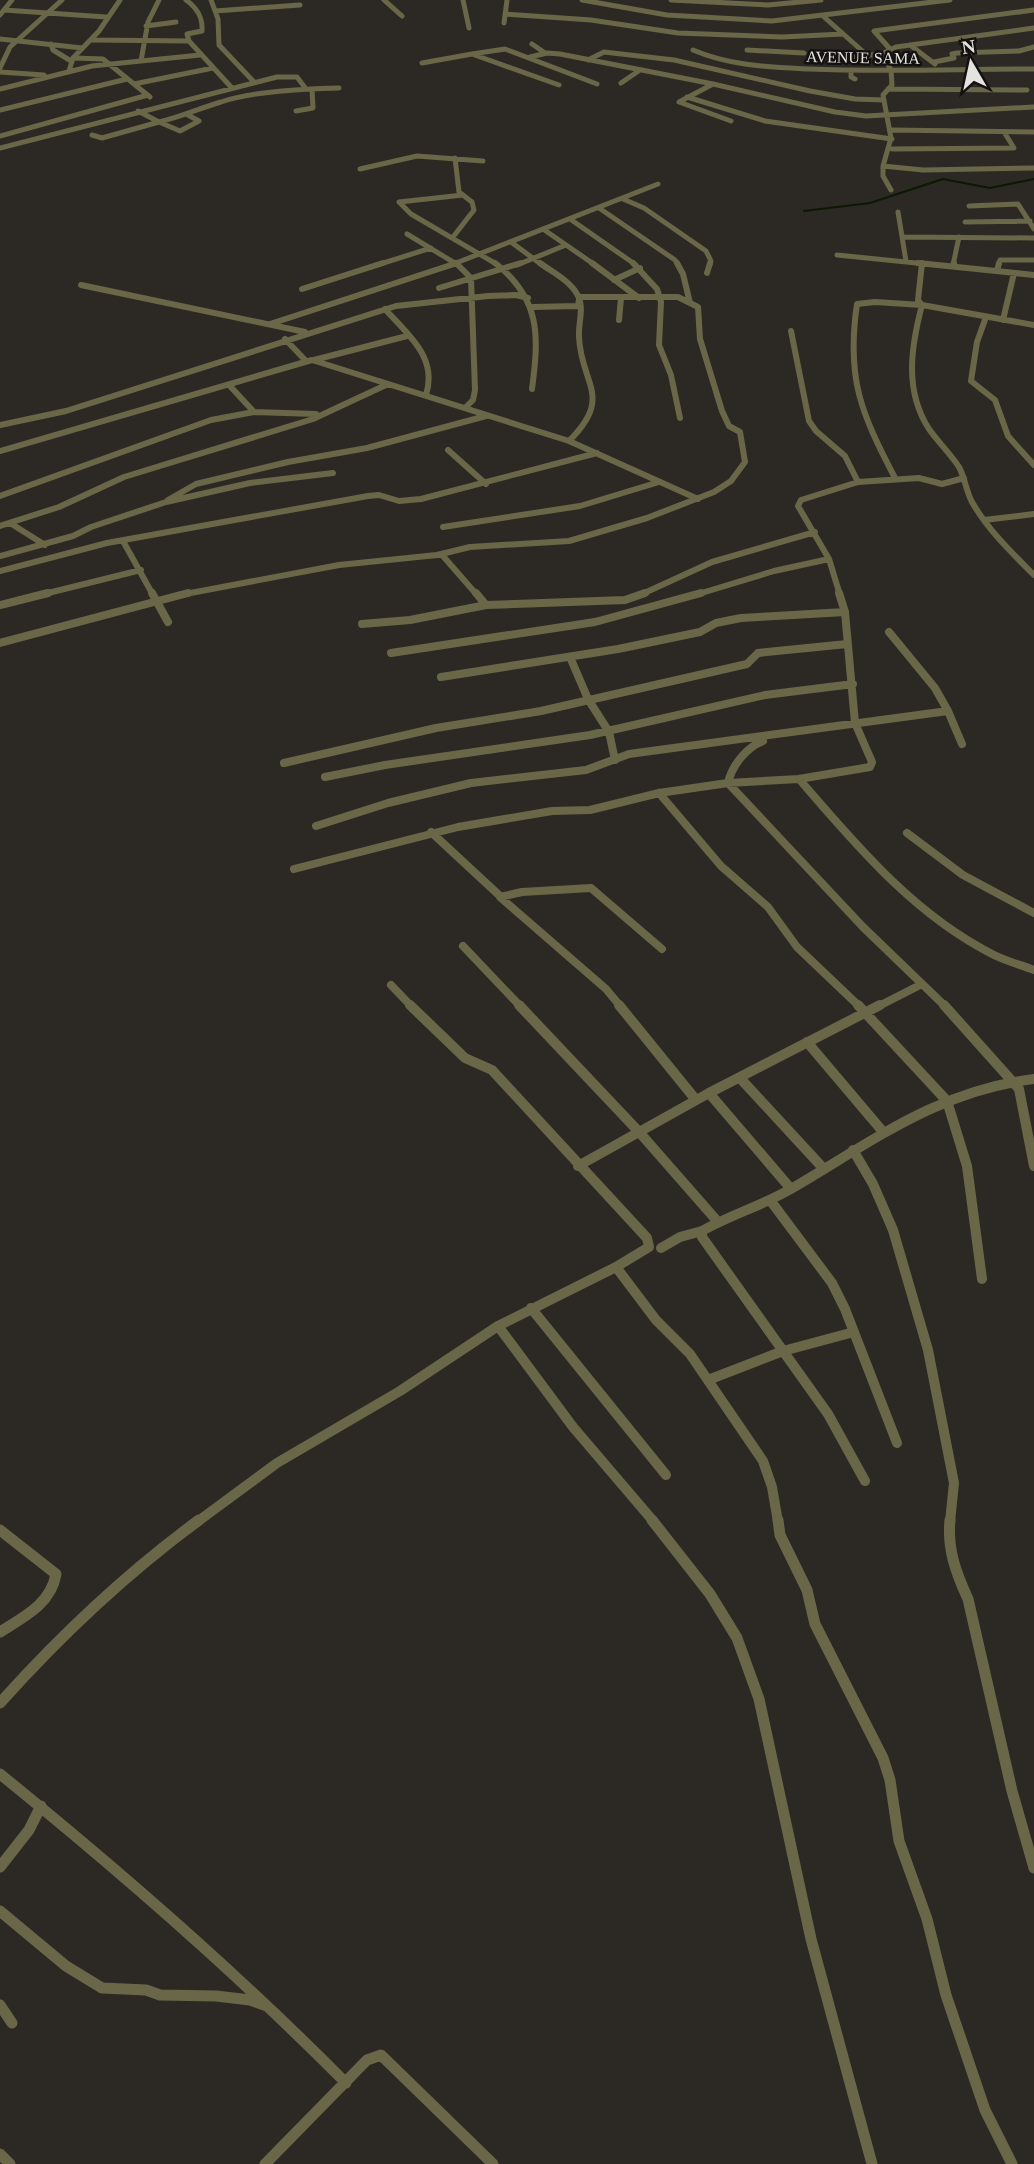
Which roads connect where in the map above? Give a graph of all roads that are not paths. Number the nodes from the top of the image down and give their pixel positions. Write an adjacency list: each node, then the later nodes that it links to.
1 (12, 0): 16 (street)
2 (62, 0): 19 (street)
3 (120, 0): 24 (street)
4 (159, 0): 29 (street)
5 (186, 0): 39 (street)
6 (211, 0): 17 (street)
7 (384, 0): 22 (street)
8 (463, 0): 30 (street)
9 (507, 0): 20 (street)
10 (582, 0): 25 (street)
11 (671, 0): 14 (street)
12 (821, 0): 14 (street)
13 (950, 0): 23 (street)
14 (712, 3): 25 (street)
15 (300, 5): 17 (street)
16 (4, 10): 19 (street); 21 (street)
17 (215, 10): 78 (street)
18 (1034, 10): 45 (street)
19 (49, 14): 24 (street); 36 (street)
20 (505, 14): 28 (street); 33 (street)
21 (0, 15)
22 (402, 16)
23 (823, 16): 26 (street); 32 (street)
24 (106, 18): 37 (street)
25 (708, 18): 26 (street)
26 (772, 21): 33 (street)
27 (176, 22): 29 (street)
28 (504, 23)
29 (146, 26): 38 (street)
30 (469, 28)
31 (1034, 28): 42 (street)
32 (843, 34): 34 (street); 53 (street)
33 (782, 37): 34 (street)
34 (790, 37): 49 (street)
35 (0, 39): 36 (street)
36 (20, 40): 40 (street); 67 (street)
37 (92, 40): 38 (street); 44 (street)
38 (145, 41): 39 (street); 58 (street)
39 (189, 41): 52 (street)
40 (51, 44): 44 (street); 55 (street)
41 (532, 44): 48 (street)
42 (910, 45): 45 (street); 60 (street)
43 (1034, 47): 60 (street)
44 (82, 48): 55 (street)
45 (890, 49): 51 (street)
46 (693, 50): 63 (street, AVENUE SAMA)
47 (747, 50): 49 (street)
48 (545, 53): 54 (street); 56 (street)
49 (804, 53): 57 (street)
50 (472, 54): 54 (street); 61 (street); 83 (street)
51 (883, 54): 53 (street); 70 (street)
52 (200, 55): 58 (street); 64 (street)
53 (868, 56): 57 (street)
54 (530, 57): 81 (street)
55 (72, 59): 62 (street); 72 (street)
56 (588, 60): 59 (street); 68 (street)
57 (808, 60): 65 (street)
58 (141, 61): 62 (street)
59 (681, 61): 73 (street); 74 (street)
60 (934, 62): 71 (street)
61 (422, 63)
62 (110, 64): 72 (street); 76 (street)
63 (773, 67): 65 (street, AVENUE SAMA); 73 (street)
64 (212, 68): 79 (street); 84 (street)
65 (813, 69): 69 (street, AVENUE SAMA)
66 (1034, 69): 71 (street, AVENUE SAMA)
67 (0, 70): 75 (street)
68 (640, 70): 74 (street); 80 (street)
69 (852, 70): 70 (street, AVENUE SAMA); 77 (street)
70 (891, 70): 71 (street, AVENUE SAMA); 88 (street)
71 (942, 70)
72 (69, 71): 75 (street)
73 (739, 73): 92 (street)
74 (666, 74): 82 (street)
75 (49, 76): 86 (street)
76 (127, 79): 79 (street); 95 (street)
77 (855, 79)
78 (254, 82): 84 (street); 87 (street)
79 (134, 83): 90 (street)
80 (621, 83)
81 (597, 84)
82 (713, 84): 91 (street); 99 (street)
83 (559, 85)
84 (231, 87): 93 (street)
85 (340, 88): 87 (street)
86 (0, 89)
87 (309, 89): 97 (street); 98 (street)
88 (886, 89): 89 (street); 92 (street)
89 (1027, 90)
90 (148, 95): 93 (street); 106 (street)
91 (687, 97): 100 (street); 107 (street)
92 (884, 100): 99 (street)
93 (160, 105): 96 (street)
94 (1034, 107): 99 (street)
95 (0, 110)
96 (138, 111): 101 (street); 108 (street)
97 (296, 111)
98 (188, 115): 101 (street); 101 (street)
99 (888, 116): 102 (street)
100 (731, 121)
101 (159, 122): 105 (street)
102 (892, 130): 103 (street); 107 (street)
103 (1004, 132): 104 (street); 109 (street)
104 (1034, 132)
105 (92, 135)
106 (0, 136)
107 (892, 139): 109 (street)
108 (0, 148)
109 (891, 149): 112 (street)
110 (455, 158): 111 (street); 114 (street); 117 (street)
111 (483, 161)
112 (883, 166): 113 (street); 116 (street)
113 (1034, 168)
114 (360, 169)
115 (658, 184): 118 (street)
116 (891, 190)
117 (463, 195): 130 (street); 130 (street)
118 (623, 198): 120 (street); 149 (street)
119 (970, 206): 122 (street)
120 (599, 208): 124 (street); 162 (street)
121 (1034, 209): 122 (street)
122 (1024, 210): 125 (street)
123 (898, 212): 131 (street)
124 (570, 219): 127 (street); 145 (street)
125 (1030, 221): 126 (street); 128 (street)
126 (965, 222)
127 (543, 229): 134 (street); 135 (street)
128 (1034, 229)
129 (407, 234): 136 (street)
130 (453, 236): 137 (street)
131 (904, 237): 132 (street); 141 (street)
132 (959, 237): 133 (street); 144 (street)
133 (1034, 238)
134 (511, 242): 137 (street); 139 (street)
135 (566, 244): 139 (street); 152 (street)
136 (431, 248): 142 (street); 155 (street)
137 (485, 254): 142 (street); 146 (street)
138 (837, 255): 141 (street)
139 (534, 258): 146 (street); 157 (street)
140 (1034, 260): 147 (street)
141 (906, 261): 143 (street)
142 (456, 263): 151 (street); 169 (street)
143 (922, 263): 144 (street); 163 (street)
144 (953, 266): 147 (street)
145 (640, 268): 152 (street); 161 (street)
146 (505, 270): 151 (street); 158 (street)
147 (997, 271): 148 (street)
148 (1014, 273): 150 (street); 168 (street)
149 (707, 274)
150 (1034, 275)
151 (471, 278): 154 (street); 156 (street)
152 (614, 279): 160 (street)
153 (81, 285): 169 (street)
154 (439, 288)
155 (302, 289)
156 (472, 297): 158 (street); 165 (street); 180 (street)
157 (580, 297): 159 (street); 164 (street); 186 (street)
158 (528, 298): 164 (street)
159 (621, 298): 160 (street); 167 (street)
160 (639, 298): 161 (street)
161 (660, 298): 162 (street); 184 (street)
162 (690, 303): 198 (street)
163 (922, 305): 166 (street); 192 (street); 193 (street)
164 (533, 307): 178 (street)
165 (385, 309): 172 (street); 173 (street)
166 (986, 317): 168 (street); 190 (street)
167 (620, 320)
168 (1003, 320): 170 (street)
169 (270, 324): 172 (street)
170 (1034, 325)
171 (790, 331): 195 (street)
172 (308, 332): 174 (street)
173 (407, 336): 175 (street); 179 (street)
174 (285, 339): 175 (street); 185 (street)
175 (309, 361): 176 (street); 177 (street)
176 (388, 384): 179 (street); 182 (street)
177 (229, 386): 181 (street); 188 (street)
178 (532, 389)
179 (426, 396): 180 (street)
180 (465, 408): 183 (street)
181 (254, 412): 182 (street); 197 (street)
182 (325, 414): 202 (street)
183 (488, 415): 186 (street); 199 (street)
184 (680, 418)
185 (0, 425)
186 (569, 441): 189 (street)
187 (448, 450): 196 (street)
188 (0, 451)
189 (597, 453): 194 (street); 196 (street)
190 (1034, 465)
191 (334, 473): 199 (street)
192 (895, 478): 193 (street); 195 (street)
193 (964, 478): 201 (street)
194 (659, 482): 198 (street); 204 (street)
195 (855, 483): 205 (street)
196 (486, 484): 206 (street)
197 (0, 496)
198 (698, 499): 208 (street)
199 (166, 502): 207 (street)
200 (1034, 514): 201 (street)
201 (984, 520): 213 (street)
202 (10, 523): 203 (street); 207 (street)
203 (0, 526)
204 (443, 527)
205 (815, 532): 210 (street); 216 (street)
206 (123, 541): 211 (street); 212 (street)
207 (45, 545): 209 (street)
208 (443, 555): 214 (street); 216 (street)
209 (0, 556)
210 (829, 559): 217 (street); 223 (street)
211 (141, 570): 214 (street); 215 (street)
212 (0, 571)
213 (1034, 575)
214 (158, 602): 218 (street); 221 (street)
215 (0, 606)
216 (486, 606): 219 (street)
217 (845, 612): 222 (street); 224 (street)
218 (168, 622)
219 (362, 624)
220 (889, 632): 228 (street)
221 (0, 643)
222 (846, 644): 226 (street); 227 (street)
223 (391, 653)
224 (570, 657): 225 (street); 227 (street)
225 (441, 677)
226 (853, 684): 229 (street); 230 (street)
227 (588, 699): 230 (street); 234 (street)
228 (948, 710): 229 (street); 232 (street)
229 (855, 723): 231 (street); 236 (street)
230 (609, 732): 233 (street); 235 (street)
231 (780, 733): 233 (street); 237 (street)
232 (962, 744)
233 (615, 760): 239 (street)
234 (284, 763)
235 (326, 777)
236 (799, 779): 237 (street); 247 (street)
237 (728, 783): 238 (street); 248 (street)
238 (659, 793): 240 (street); 250 (street)
239 (316, 826)
240 (431, 832): 242 (street); 243 (street)
241 (908, 832): 244 (street)
242 (295, 869)
243 (500, 896): 246 (street); 256 (street)
244 (1034, 913)
245 (463, 946): 258 (street)
246 (662, 949)
247 (1034, 970)
248 (922, 984): 250 (street); 254 (street)
249 (391, 985): 261 (street)
250 (865, 1012): 251 (street); 257 (street)
251 (807, 1042): 252 (street); 259 (street)
252 (740, 1078): 255 (street); 263 (street)
253 (1034, 1079): 254 (street)
254 (1013, 1080): 257 (street); 262 (street)
255 (709, 1093): 256 (street); 264 (street)
256 (696, 1100): 258 (street)
257 (947, 1101): 259 (street); 270 (street)
258 (640, 1133): 261 (street); 266 (street)
259 (884, 1133): 260 (street)
260 (853, 1150): 263 (street); 285 (street)
261 (578, 1166): 269 (street)
262 (1034, 1166)
263 (823, 1168): 264 (street)
264 (791, 1189): 265 (street)
265 (770, 1200): 266 (street); 273 (street)
266 (718, 1222): 267 (street)
267 (702, 1231): 268 (street); 274 (street)
268 (661, 1248)
269 (616, 1267): 271 (street); 275 (street)
270 (982, 1279)
271 (531, 1308): 272 (street); 277 (street)
272 (498, 1326): 281 (street); 295 (street)
273 (854, 1332): 274 (street); 276 (street)
274 (783, 1351): 275 (street); 278 (street)
275 (708, 1380): 296 (street)
276 (897, 1443)
277 (666, 1475)
278 (865, 1481)
279 (0, 1530): 280 (street)
280 (0, 1632)
281 (0, 1703)
282 (0, 1774): 283 (street)
283 (41, 1806): 284 (street); 288 (street)
284 (0, 1867)
285 (1034, 1868)
286 (0, 1911): 288 (street)
287 (0, 2005): 289 (street)
288 (278, 2012): 290 (street)
289 (12, 2023)
290 (346, 2083): 293 (street); 294 (street)
291 (0, 2154): 292 (street)
292 (10, 2164)
293 (265, 2164)
294 (493, 2164)
295 (872, 2164)
296 (1012, 2164)

